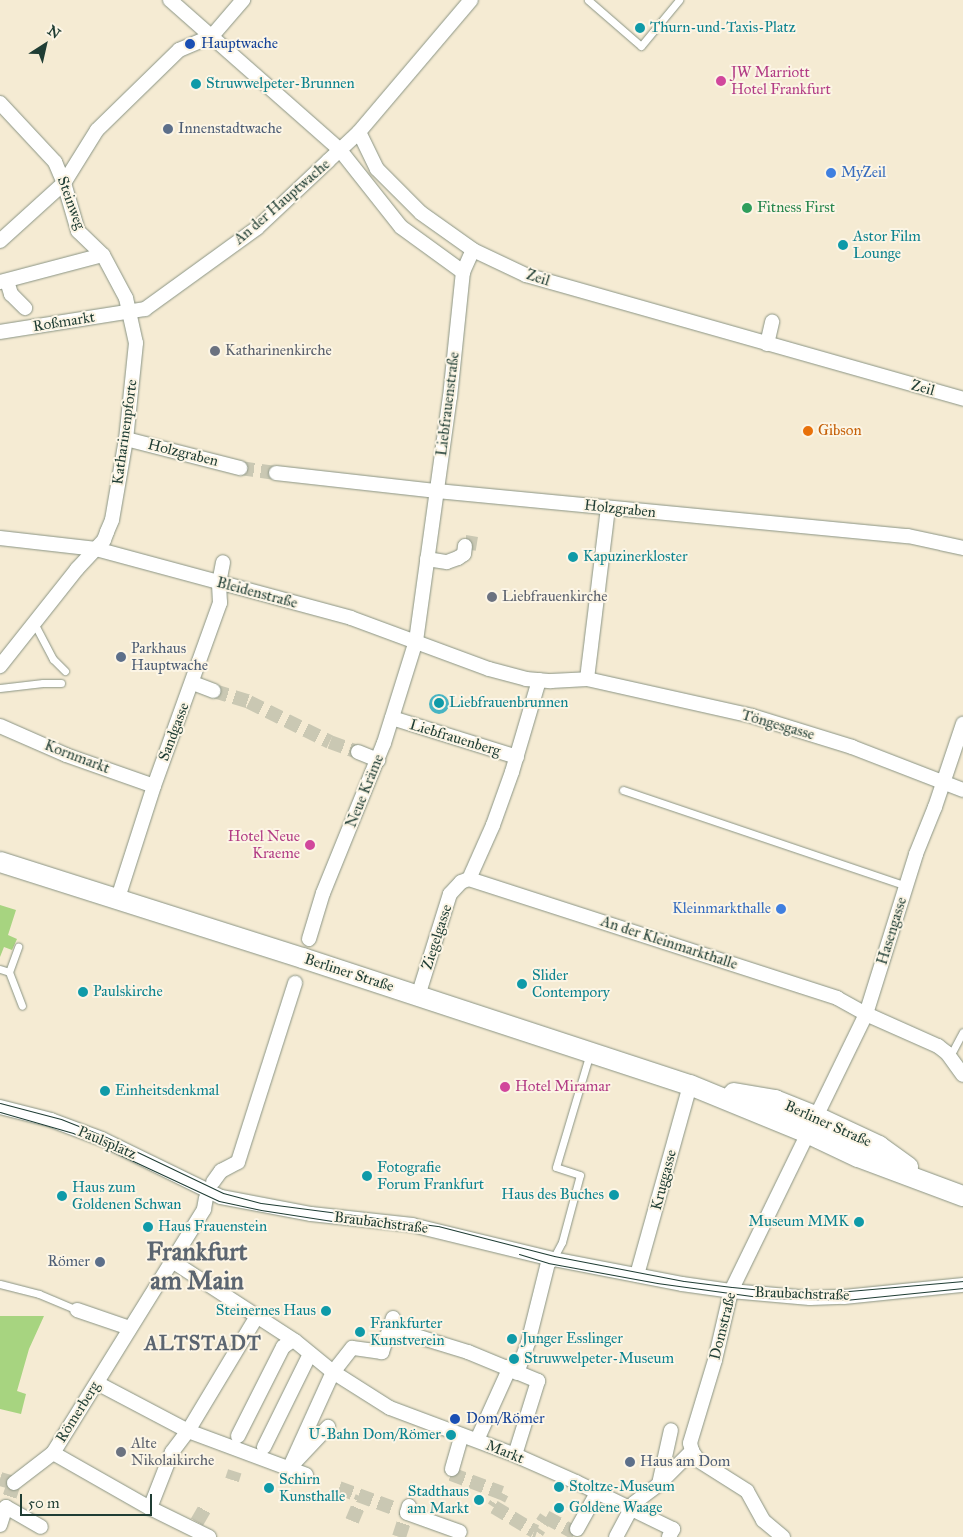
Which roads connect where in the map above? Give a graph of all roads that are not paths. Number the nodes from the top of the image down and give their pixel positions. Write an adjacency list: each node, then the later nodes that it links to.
1 (160, 0): 7 (street)
2 (170, 0): 7 (street)
3 (243, 0): 7 (street)
4 (471, 0): 9 (street)
5 (588, 0): 6 (lane)
6 (679, 0)
7 (208, 38): 10 (street, An der Hauptwache); 11 (street)
8 (0, 103): 11 (street, Steinweg)
9 (359, 132): 10 (street); 13 (street, Zeil)
10 (340, 150): 15 (street); 18 (street, An der Hauptwache)
11 (64, 182): 12 (street); 14 (street, Steinweg)
12 (0, 241)
13 (473, 250): 15 (street, Liebfrauenstraße); 21 (street, Zeil)
14 (103, 254): 16 (street); 18 (street, Steinweg)
15 (463, 272): 26 (street, Liebfrauenstraße)
16 (3, 281): 17 (street)
17 (26, 308)
18 (128, 312): 20 (street, Roßmarkt); 23 (street, Katharinenpforte)
19 (772, 322): 21 (street)
20 (0, 332)
21 (767, 344): 22 (street, Zeil)
22 (963, 399)
23 (126, 439): 24 (street, Holzgraben); 31 (street, Katharinenpforte)
24 (240, 468)
25 (276, 473): 26 (street, Holzgraben)
26 (437, 491): 27 (street, Holzgraben); 32 (street, Liebfrauenstraße)
27 (608, 508): 30 (street, Holzgraben); 39 (street)
28 (0, 538): 31 (street, Bleidenstraße)
29 (465, 546): 32 (street)
30 (963, 548)
31 (96, 549): 34 (street, Bleidenstraße); 35 (street)
32 (427, 559): 36 (street, Liebfrauenstraße)
33 (223, 562): 34 (street, Sandgasse)
34 (219, 583): 36 (street, Bleidenstraße); 42 (street, Sandgasse)
35 (34, 623): 37 (street); 38 (lane)
36 (416, 641): 40 (street); 45 (street, Neue Kräme)
37 (0, 666)
38 (66, 671)
39 (587, 678): 40 (street); 51 (street, Töngesgasse)
40 (539, 680): 49 (street, Liebfrauenberg)
41 (61, 683): 43 (lane)
42 (193, 683): 44 (street); 52 (street, Sandgasse)
43 (0, 688)
44 (214, 691)
45 (392, 718): 49 (street, Liebfrauenberg); 50 (street, Neue Kräme)
46 (963, 724): 51 (street, Hasengasse)
47 (0, 726): 52 (street, Kornmarkt)
48 (358, 752): 50 (street)
49 (517, 759): 56 (street)
50 (378, 760): 59 (street, Neue Kräme)
51 (943, 782): 54 (street, Töngesgasse); 57 (street, Hasengasse)
52 (154, 786): 58 (street, Sandgasse)
53 (623, 790): 57 (lane)
54 (963, 790)
55 (2, 864): 58 (main road, Berliner Straße)
56 (465, 880): 64 (street, Ziegelgasse); 66 (street, An der Kleinmarkthalle)
57 (906, 886): 66 (street, Hasengasse)
58 (117, 901): 64 (main road, Berliner Straße)
59 (309, 939)
60 (18, 947): 62 (lane)
61 (0, 969): 62 (lane)
62 (9, 972): 65 (lane)
63 (295, 982): 74 (street)
64 (418, 996): 68 (main road, Berliner Straße)
65 (22, 1006)
66 (866, 1014): 69 (street, An der Kleinmarkthalle); 73 (street, Hasengasse)
67 (963, 1032): 69 (lane)
68 (590, 1052): 71 (main road, Berliner Straße); 76 (lane)
69 (950, 1056): 70 (street, An der Kleinmarkthalle)
70 (963, 1075)
71 (690, 1085): 73 (main road, Berliner Straße); 78 (street, Kruggasse)
72 (0, 1107): 74 (street, Paulsplatz)
73 (811, 1124): 75 (main road, Berliner Straße); 81 (street, Domstraße)
74 (210, 1190): 76 (street, Braubachstraße); 77 (street, Römerberg)
75 (963, 1196)
76 (553, 1259): 78 (street, Braubachstraße); 87 (street)
77 (172, 1261): 83 (street, Markt); 84 (street, Römerberg)
78 (637, 1275): 81 (street, Braubachstraße)
79 (0, 1284): 82 (lane)
80 (963, 1285): 81 (street, Braubachstraße)
81 (731, 1291): 96 (street, Domstraße)
82 (77, 1310): 84 (street)
83 (256, 1318): 85 (street, Markt); 92 (street)
84 (130, 1328): 89 (street, Römerberg)
85 (293, 1340): 86 (street, Markt); 94 (street)
86 (310, 1354): 88 (street, Markt); 97 (street)
87 (512, 1371): 88 (street); 95 (street); 99 (street)
88 (332, 1376): 93 (street, Markt); 100 (street)
89 (96, 1383): 92 (street); 98 (street, Römerberg)
90 (328, 1428): 100 (street)
91 (671, 1430): 104 (street)
92 (188, 1431): 100 (street); 106 (street)
93 (462, 1435): 95 (street, Markt); 101 (street)
94 (238, 1436)
95 (477, 1440): 99 (street, Markt)
96 (691, 1447): 104 (street); 116 (street)
97 (264, 1448)
98 (53, 1452): 103 (street, Römerberg); 106 (street)
99 (515, 1455): 105 (street, Markt)
100 (289, 1469): 102 (street)
101 (452, 1469)
102 (306, 1475)
103 (14, 1483)
104 (660, 1484): 107 (street)
105 (597, 1493): 107 (street, Markt); 111 (street)
106 (150, 1508): 113 (street)
107 (630, 1508): 114 (street); 115 (street, Markt)
108 (408, 1510): 112 (street)
109 (0, 1524): 110 (street)
110 (41, 1527)
111 (577, 1529)
112 (460, 1532)
113 (209, 1537)
114 (616, 1537)
115 (670, 1537)
116 (783, 1537)

